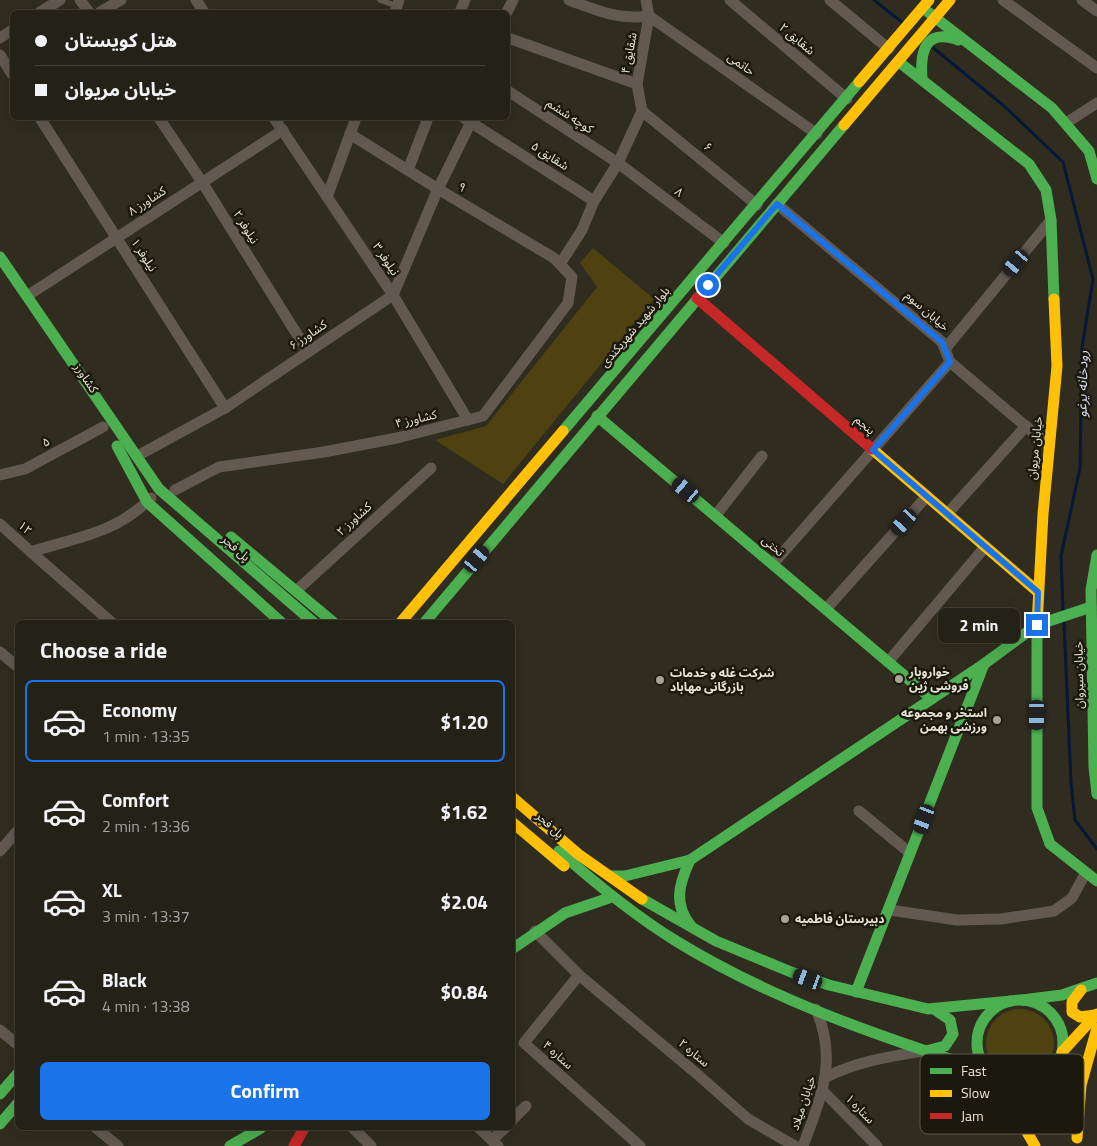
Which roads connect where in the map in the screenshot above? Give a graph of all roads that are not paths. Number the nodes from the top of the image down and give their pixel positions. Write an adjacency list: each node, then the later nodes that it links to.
1 (60, 0): 13 (street)
2 (121, 0): 14 (street)
3 (380, 0): 11 (lane)
4 (569, 0): 16 (street)
5 (646, 0): 16 (street, شقایق ۴)
6 (730, 0): 28 (street, شقایق ۲)
7 (830, 0): 20 (street)
8 (1003, 0): 23 (street)
9 (1082, 0): 15 (street)
10 (944, 2): 17 (main road)
11 (397, 6)
12 (920, 6): 17 (main road); 20 (main road, بلوار شهید شهریکندی)
13 (43, 10)
14 (104, 10)
15 (1097, 11)
16 (649, 16): 26 (street, شقایق ۴); 41 (street, حاتمی)
17 (931, 23): 19 (main road); 22 (main road)
18 (510, 39): 26 (street)
19 (969, 45): 25 (main road); 38 (main road)
20 (889, 50): 28 (main road, بلوار شهید شهریکندی)
21 (0, 55): 24 (street)
22 (899, 62): 25 (main road, خیابان مریوان); 49 (main road)
23 (1097, 68)
24 (7, 71)
25 (922, 78): 51 (main road, خیابان مریوان)
26 (637, 84): 30 (street, شقایق ۴)
27 (510, 92): 42 (street, کوچه ششم)
28 (846, 99): 41 (main road, بلوار شهید شهریکندی)
29 (1097, 103): 38 (street)
30 (642, 111): 42 (street); 50 (street, ۶)
31 (41, 120): 52 (street, نیلوفر ۱)
32 (160, 120): 45 (street, نیلوفر ۲)
33 (276, 120): 39 (street, نیلوفر ۳)
34 (355, 120): 40 (street)
35 (427, 120): 43 (street)
36 (470, 120): 46 (street)
37 (472, 120): 48 (street, شقایق ۵)
38 (1066, 123): 44 (main road)
39 (283, 130): 45 (street, کشاورز ۸); 47 (street, نیلوفر ۳)
40 (350, 134): 43 (street, ۹); 47 (street)
41 (817, 134): 50 (main road, بلوار شهید شهریکندی)
42 (618, 163): 48 (street); 53 (street, ۸)
43 (408, 170): 46 (street, ۹)
44 (1097, 179)
45 (202, 182): 52 (street, کشاورز ۸); 61 (street, نیلوفر ۲)
46 (438, 189): 55 (street, ۹); 57 (street)
47 (327, 197): 57 (street, نیلوفر ۳)
48 (594, 201): 55 (street)
49 (777, 204): 59 (main road); 60 (street, خیابان سوم)
50 (757, 205): 53 (main road, بلوار شهید شهریکندی)
51 (1051, 220): 60 (street); 69 (main road, خیابان مریوان)
52 (116, 237): 58 (street, کشاورز ۸); 63 (street, نیلوفر ۱)
53 (724, 243): 96 (main road, بلوار شهید شهریکندی)
54 (0, 257): 58 (main road)
55 (560, 264): 65 (street, کشاورز ۴)
56 (0, 274): 67 (main road, کشاورز)
57 (393, 295): 61 (street, کشاورز ۶); 65 (street, نیلوفر ۳)
58 (27, 296): 68 (main road)
59 (696, 298): 64 (main road); 70 (main road, پنجم)
60 (945, 349): 62 (street, خیابان سوم)
61 (308, 352): 63 (street, کشاورز ۶)
62 (950, 362): 66 (street, خیابان سوم); 70 (street)
63 (225, 408): 71 (street, کشاورز ۶)
64 (597, 416): 79 (main road, تختی); 85 (main road)
65 (468, 420): 75 (street, کشاورز ۴)
66 (1026, 426): 69 (street, خیابان سوم); 78 (street)
67 (103, 427): 68 (main road, کشاورز); 74 (street, ۵)
68 (122, 444): 71 (main road); 76 (main road, کشاورز)
69 (1049, 446): 88 (main road, خیابان مریوان)
70 (873, 450): 77 (main road, پنجم); 84 (street)
71 (139, 455): 75 (main road)
72 (762, 456): 79 (street)
73 (431, 468): 87 (street, کشاورز ۲)
74 (0, 476)
75 (175, 490): 87 (main road)
76 (154, 495): 82 (street); 92 (main road); 93 (main road, پل فجر); 94 (main road)
77 (927, 496): 78 (main road, پنجم); 90 (street)
78 (947, 514): 81 (main road, پنجم)
79 (716, 515): 84 (main road, تختی)
80 (0, 524): 82 (street, ۱۲)
81 (985, 547): 88 (main road, پنجم); 102 (street)
82 (31, 552): 91 (street, ۱۲)
83 (1097, 555): 86 (main road, خیابان سیروان)
84 (773, 564): 90 (main road, تختی)
85 (463, 576): 97 (main road); 98 (main road)
86 (1094, 587): 89 (main road, خیابان سیروان)
87 (296, 592): 95 (main road)
88 (1038, 592): 99 (main road, خیابان مریوان)
89 (1091, 607): 99 (main road); 100 (main road, خیابان سیروان)
90 (826, 609): 102 (main road, تختی)
91 (109, 620)
92 (273, 620)
93 (298, 620)
94 (310, 620)
95 (331, 620)
96 (403, 620)
97 (427, 620)
98 (439, 620)
99 (1037, 625): 104 (main road); 118 (main road, خیابان مریوان)
100 (1095, 646): 106 (main road, خیابان سیروان)
101 (0, 652): 103 (street)
102 (888, 662): 105 (main road, تختی)
103 (15, 664)
104 (984, 664): 105 (main road); 115 (main road)
105 (932, 698): 117 (main road)
106 (1096, 768): 108 (main road, خیابان سیروان)
107 (515, 787): 119 (main road)
108 (1097, 794)
109 (515, 800): 116 (main road)
110 (515, 812): 116 (main road, پل فجر)
111 (859, 812): 115 (street)
112 (515, 825): 121 (main road)
113 (15, 834): 114 (street)
114 (0, 851)
115 (910, 853): 123 (main road)
116 (574, 857): 119 (main road); 122 (main road)
117 (690, 860): 119 (main road); 125 (main road)
118 (1085, 874): 120 (main road, خیابان مریوان); 123 (street)
119 (610, 876): 125 (main road)
120 (1097, 881)
121 (609, 898): 122 (main road); 124 (main road)
122 (629, 910): 132 (main road)
123 (890, 910): 130 (main road)
124 (535, 931): 126 (main road); 127 (street, ستاره ۲)
125 (696, 931): 130 (main road)
126 (515, 947)
127 (578, 975): 163 (street, ستاره ۴); 164 (street, ستاره ۲)
128 (1097, 983): 129 (main road)
129 (1081, 990): 131 (main road); 134 (main road)
130 (856, 992): 133 (main road)
131 (1016, 1000): 133 (main road); 139 (main road); 141 (main road)
132 (816, 1009): 138 (main road); 144 (street, خیابان میلاد)
133 (934, 1009): 138 (main road)
134 (1096, 1015): 139 (main road)
135 (1097, 1028): 142 (main road)
136 (0, 1030): 137 (street)
137 (15, 1042)
138 (924, 1051): 140 (main road); 144 (street)
139 (1061, 1053)
140 (932, 1054)
141 (980, 1054)
142 (1084, 1074)
143 (15, 1076): 146 (main road)
144 (826, 1077): 145 (street, خیابان میلاد)
145 (823, 1091): 165 (street, خیابان میلاد); 166 (street, ستاره ۱)
146 (0, 1094)
147 (526, 1106): 149 (street)
148 (15, 1107): 150 (main road)
149 (515, 1117)
150 (0, 1124)
151 (98, 1130): 159 (street)
152 (303, 1130): 161 (main road)
153 (355, 1130): 162 (street)
154 (481, 1130): 158 (street)
155 (504, 1130): 158 (street)
156 (244, 1131): 160 (main road)
157 (1028, 1134): 167 (main road)
158 (496, 1143)
159 (118, 1146)
160 (230, 1146)
161 (294, 1146)
162 (371, 1146)
163 (640, 1146)
164 (795, 1146)
165 (804, 1146)
166 (877, 1146)
167 (1035, 1146)

